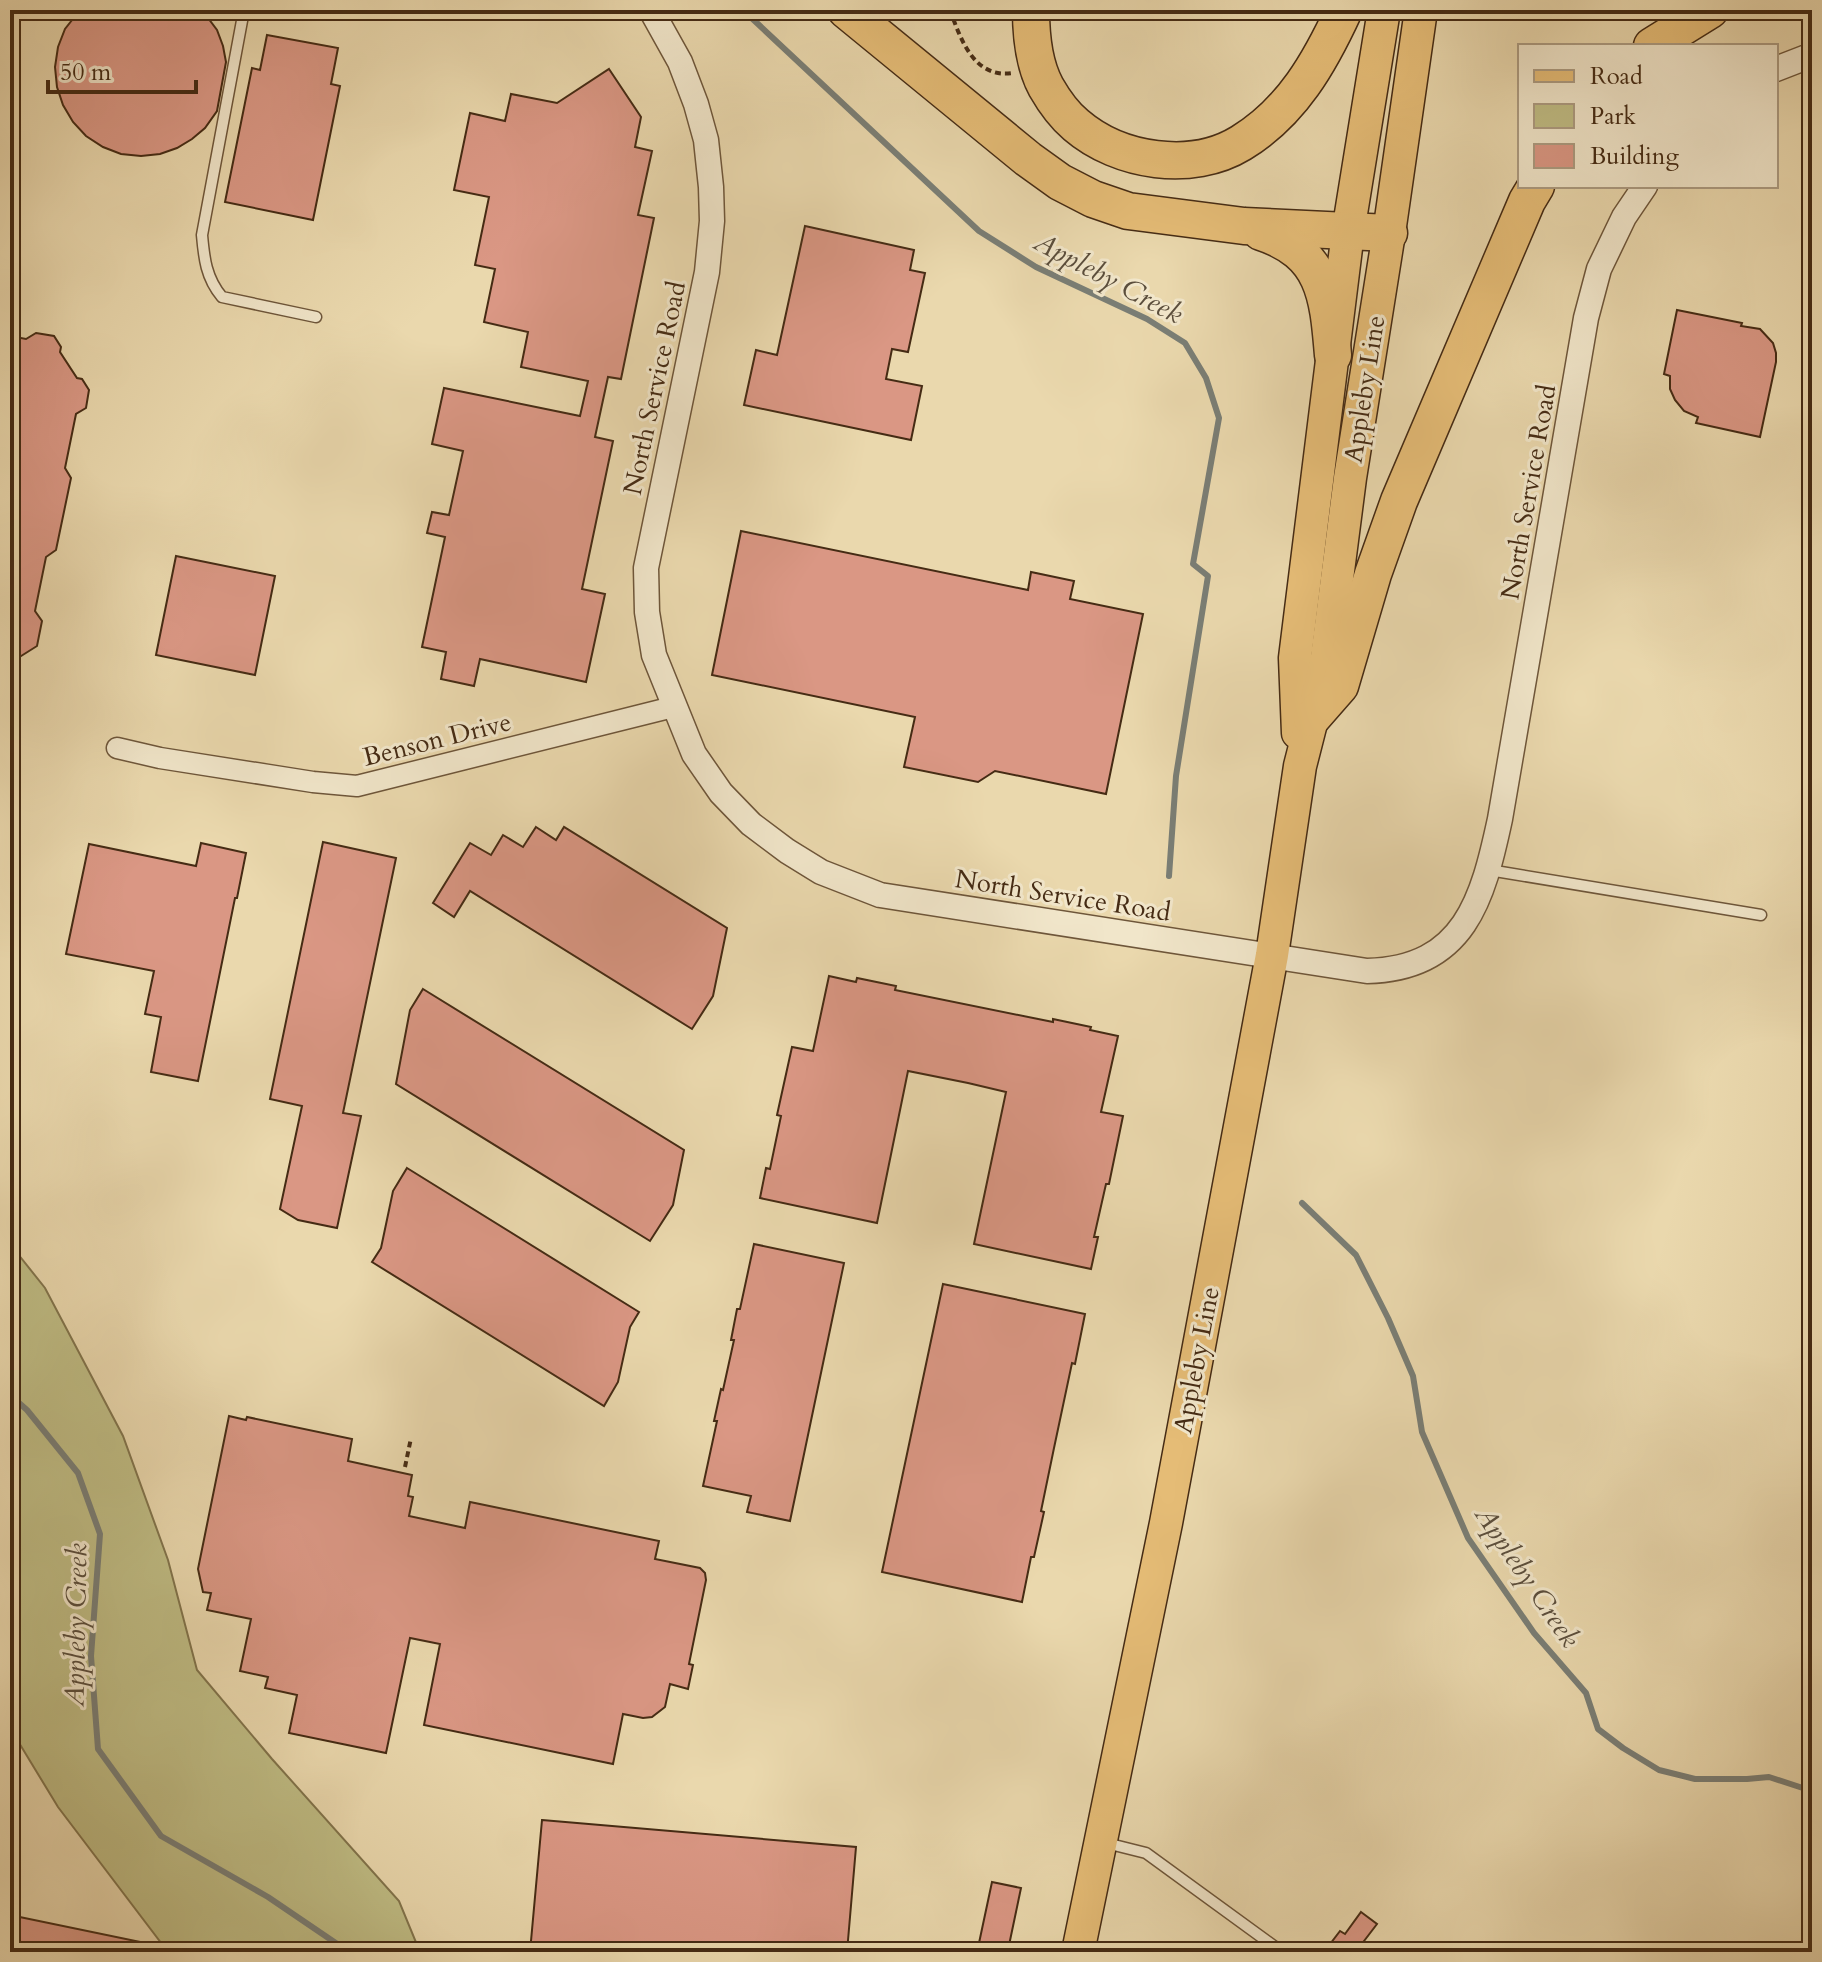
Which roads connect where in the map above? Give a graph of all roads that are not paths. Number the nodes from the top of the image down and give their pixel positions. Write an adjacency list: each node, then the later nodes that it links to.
1 (244, 10): 17 (lane)
2 (651, 10): 19 (street, North Service Road)
3 (846, 10): 14 (highway)
4 (1031, 10): 5 (highway)
5 (1344, 10)
6 (1384, 10): 15 (main road, Appleby Line)
7 (1421, 10): 16 (main road, Appleby Line)
8 (1710, 10): 9 (highway)
9 (1655, 44)
10 (1812, 55): 11 (street)
11 (1778, 68)
12 (1535, 188): 20 (highway)
13 (1644, 188): 25 (street, North Service Road)
14 (1244, 226): 15 (highway); 18 (highway)
15 (1348, 232): 16 (highway); 18 (main road, Appleby Line)
16 (1389, 233): 20 (main road, Appleby Line)
17 (316, 317)
18 (1333, 355): 22 (main road, Appleby Line)
19 (673, 707): 21 (street, Benson Drive); 27 (street, North Service Road)
20 (1312, 718): 22 (main road, Appleby Line)
21 (117, 748)
22 (1300, 766): 27 (main road, Appleby Line)
23 (1812, 854): 24 (lane)
24 (1812, 867)
25 (1489, 870): 26 (lane); 27 (street, North Service Road)
26 (1761, 915)
27 (1272, 955): 28 (main road, Appleby Line)
28 (1100, 1841): 29 (main road, Appleby Line); 30 (lane)
29 (1078, 1952)
30 (1282, 1952)

